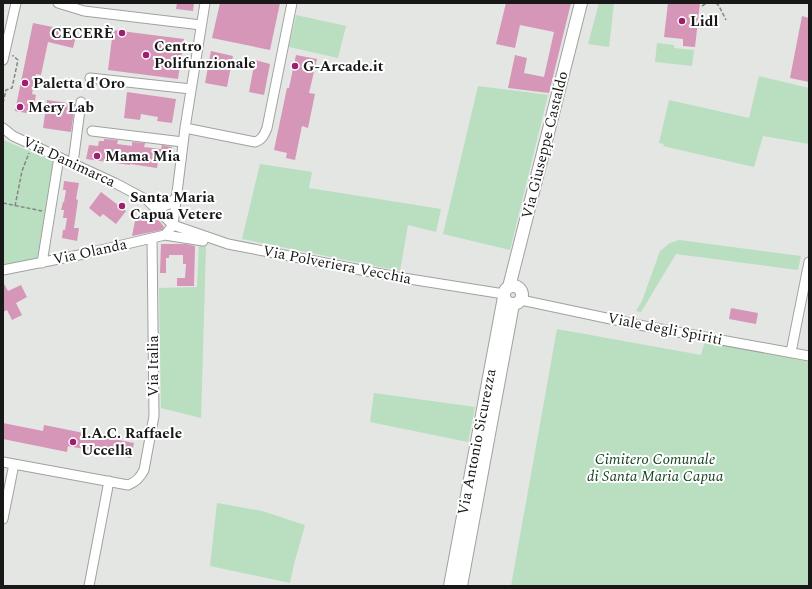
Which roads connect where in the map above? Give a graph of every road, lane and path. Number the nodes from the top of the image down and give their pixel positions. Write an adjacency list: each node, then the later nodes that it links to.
1 (16, 3): 13 (street)
2 (58, 3): 11 (street)
3 (205, 3): 11 (street)
4 (292, 3): 19 (street)
5 (581, 3): 37 (street, Via Giuseppe Castaldo)
6 (589, 3): 37 (street, Via Giuseppe Castaldo)
7 (707, 3): 9 (path)
8 (716, 3): 10 (path)
9 (702, 6)
10 (726, 20)
11 (201, 25): 15 (street)
12 (13, 56): 17 (path)
13 (3, 60)
14 (90, 78): 15 (street)
15 (191, 89): 19 (street)
16 (81, 102): 24 (street)
17 (3, 103)
18 (3, 128): 23 (street, Via Danimarca)
19 (185, 128): 21 (street)
20 (92, 130): 21 (street)
21 (183, 142): 25 (street)
22 (30, 152): 27 (path)
23 (59, 157): 24 (street, Via Danimarca); 35 (street)
24 (73, 163): 28 (street, Via Danimarca)
25 (176, 198): 28 (street); 30 (street)
26 (3, 203): 27 (path)
27 (16, 206): 29 (path)
28 (156, 208): 30 (street, Via Danimarca)
29 (46, 212)
30 (173, 225): 31 (street); 33 (street, Via Polveriera Vecchia)
31 (165, 235): 32 (street, Via Olanda); 33 (street)
32 (152, 238): 35 (street, Via Olanda); 42 (street, Via Italia)
33 (228, 244): 37 (street, Via Polveriera Vecchia)
34 (809, 262): 38 (street)
35 (42, 263): 36 (street, Via Olanda)
36 (3, 270)
37 (511, 295): 38 (street, Viale degli Spiriti); 45 (street, Via Antonio Sicurezza); 46 (street, Via Antonio Sicurezza)
38 (791, 352): 39 (street, Viale degli Spiriti)
39 (809, 356)
40 (3, 462): 41 (street)
41 (14, 464): 42 (street); 43 (street)
42 (109, 481): 44 (street)
43 (3, 519)
44 (89, 586)
45 (450, 586)
46 (461, 586)

